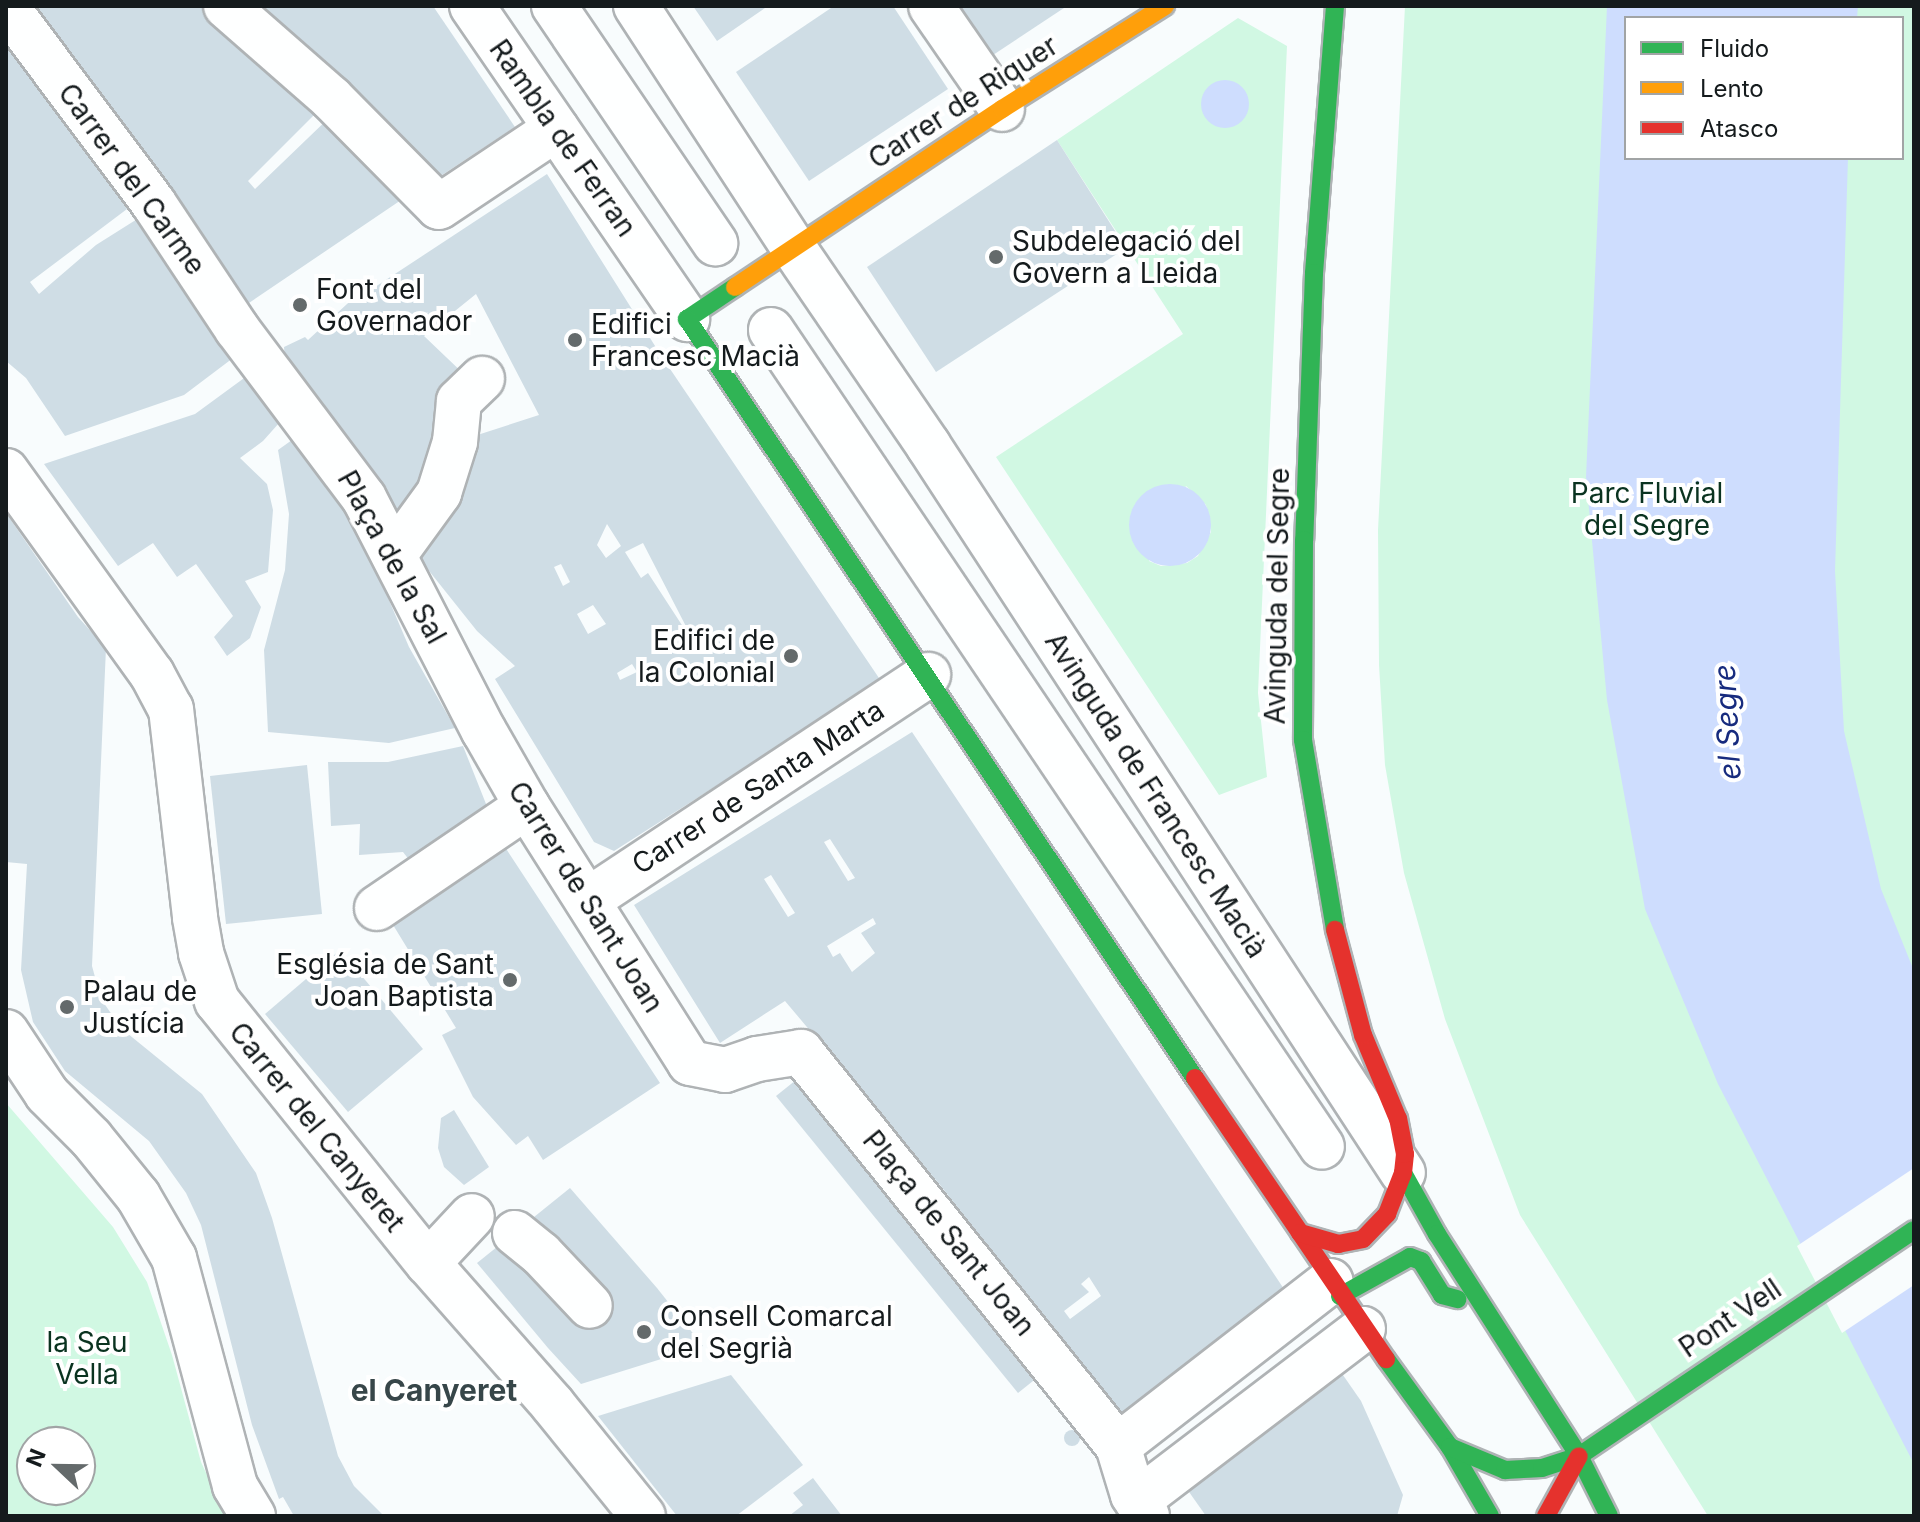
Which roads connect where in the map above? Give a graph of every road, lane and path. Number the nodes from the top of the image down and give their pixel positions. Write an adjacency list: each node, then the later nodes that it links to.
1 (6, 6): 17 (street, Carrer del Carme)
2 (226, 6): 12 (street)
3 (472, 6): 12 (street, Rambla de Ferran)
4 (554, 6): 13 (street)
5 (636, 6): 14 (street)
6 (931, 6): 11 (street)
7 (1165, 6): 11 (main road, Carrer de Riquer)
8 (1335, 6): 10 (main road, Avinguda del Segre)
9 (1318, 17): 10 (main road)
10 (1333, 49): 29 (main road, Avinguda del Segre)
11 (1002, 109): 14 (main road, Carrer de Riquer)
12 (556, 129): 15 (street, Rambla de Ferran)
13 (715, 243)
14 (793, 247): 15 (main road); 29 (street, Avinguda de Francesc Macià)
15 (687, 319): 21 (main road)
16 (771, 330): 28 (street, Avinguda de Francesc Macià)
17 (257, 353): 20 (street, Plaça de la Sal)
18 (482, 379): 20 (street)
19 (6, 471): 34 (street, Carrer del Canyeret)
20 (394, 555): 22 (street, Plaça de la Sal)
21 (928, 675): 24 (street, Carrer de Santa Marta); 33 (main road)
22 (484, 731): 23 (street, Carrer de Sant Joan)
23 (527, 806): 24 (street, Carrer de Sant Joan); 25 (street)
24 (588, 900): 27 (street, Carrer de Sant Joan)
25 (377, 908)
26 (6, 1032): 44 (street)
27 (690, 1063): 40 (street, Plaça de Sant Joan)
28 (1322, 1147)
29 (1403, 1173): 33 (main road); 35 (main road, Avinguda de Francesc Macià)
30 (472, 1216): 34 (street)
31 (1914, 1230): 42 (main road, Pont Vell)
32 (515, 1233): 37 (street)
33 (1300, 1233): 38 (main road)
34 (428, 1263): 45 (street, Carrer del Canyeret)
35 (1459, 1269): 36 (main road); 39 (main road, Avinguda de Francesc Macià)
36 (1424, 1286): 38 (main road); 39 (main road)
37 (590, 1306)
38 (1353, 1306): 40 (street); 41 (main road); 43 (street)
39 (1483, 1306): 42 (main road, Avinguda de Francesc Macià)
40 (1118, 1446): 43 (street, Plaça de Sant Joan)
41 (1450, 1447): 42 (main road); 46 (main road)
42 (1579, 1456): 47 (main road); 48 (main road, Avinguda de Francesc Macià)
43 (1142, 1508)
44 (253, 1516)
45 (643, 1516)
46 (1490, 1516)
47 (1546, 1516)
48 (1609, 1516)

